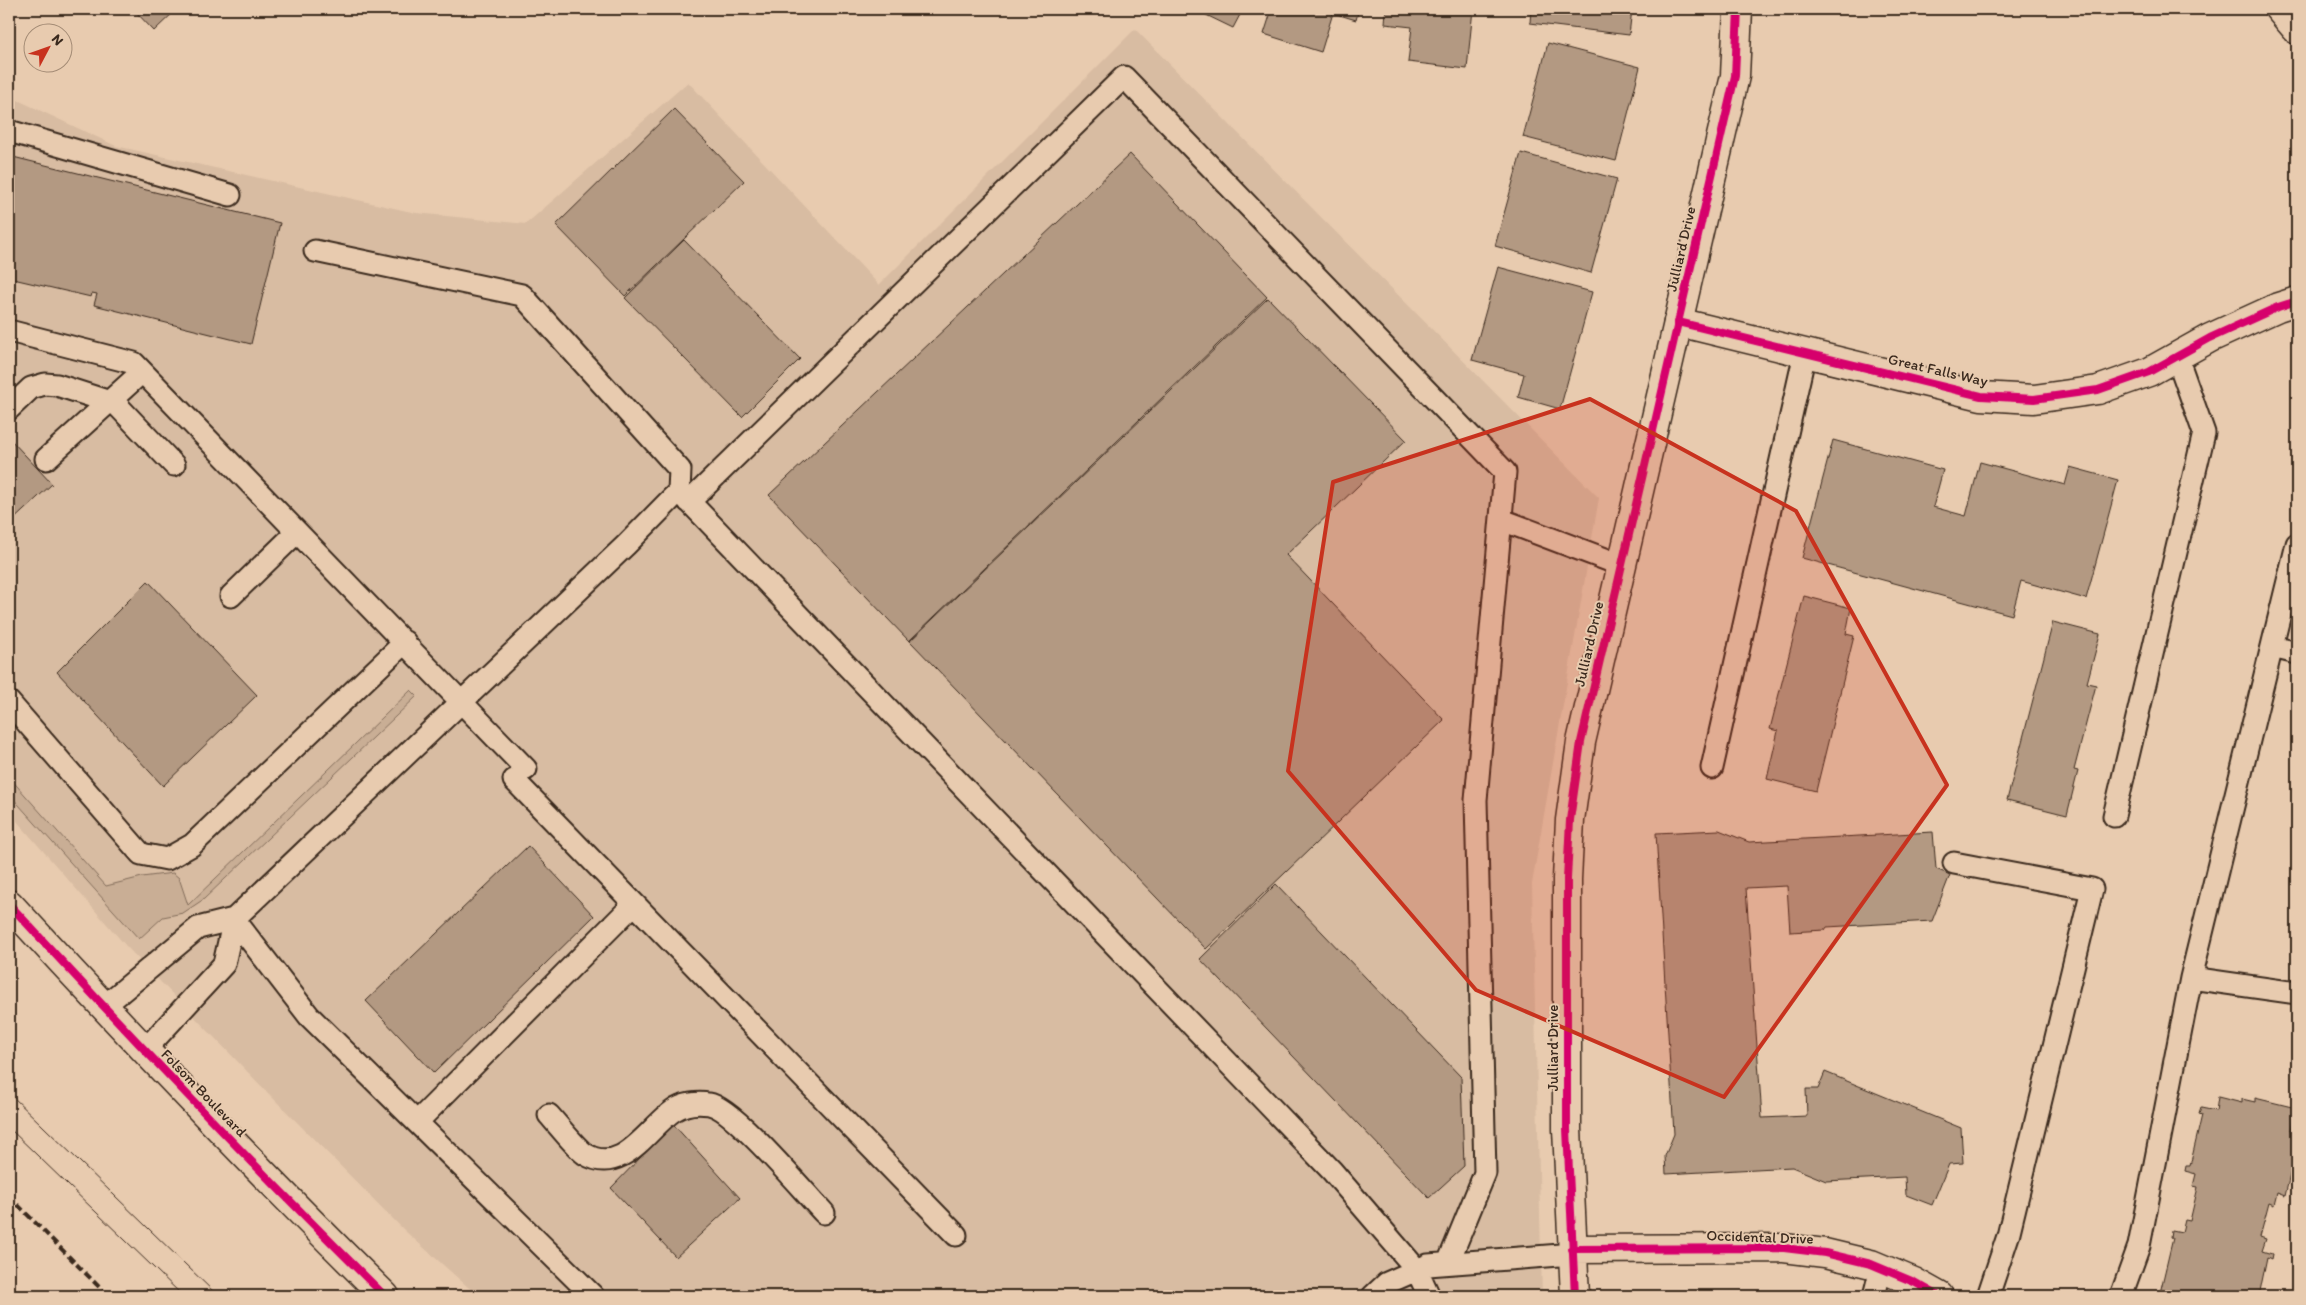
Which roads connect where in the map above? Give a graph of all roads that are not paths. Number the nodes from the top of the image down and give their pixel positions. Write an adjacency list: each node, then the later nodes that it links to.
1 (1738, 9): 8 (street, Julliard Drive)
2 (2279, 9): 3 (street)
3 (2297, 30)
4 (9, 131): 5 (lane)
5 (230, 196)
6 (315, 251): 17 (lane)
7 (2297, 301): 11 (street, Great Falls Way)
8 (1678, 322): 10 (street, Great Falls Way); 21 (street, Julliard Drive)
9 (9, 331): 12 (lane)
10 (1805, 353): 11 (street, Great Falls Way); 28 (lane)
11 (2176, 357): 29 (lane)
12 (142, 372): 13 (lane); 19 (lane)
13 (109, 402): 14 (lane); 15 (lane); 16 (lane)
14 (9, 408)
15 (46, 459)
16 (174, 465)
17 (684, 496): 18 (lane); 27 (lane); 45 (lane)
18 (1502, 520): 21 (lane); 43 (lane)
19 (296, 533): 22 (lane); 23 (lane)
20 (2297, 544): 24 (lane)
21 (1621, 565): 42 (street, Julliard Drive)
22 (231, 596)
23 (405, 642): 26 (lane); 27 (lane)
24 (2272, 646): 25 (lane); 34 (lane)
25 (2297, 653)
26 (9, 702)
27 (461, 702): 32 (lane); 33 (lane)
28 (1712, 768)
29 (2114, 816)
30 (1954, 863): 53 (lane)
31 (9, 904): 36 (street, Folsom Boulevard)
32 (634, 904): 39 (lane); 41 (lane)
33 (234, 920): 36 (lane); 37 (lane); 39 (lane)
34 (2192, 978): 35 (lane); 54 (lane)
35 (2297, 993)
36 (103, 1007): 37 (street, Folsom Boulevard)
37 (144, 1051): 46 (street, Folsom Boulevard)
38 (549, 1116): 40 (lane)
39 (417, 1122): 47 (lane)
40 (824, 1213)
41 (956, 1235)
42 (1572, 1252): 43 (lane); 44 (street, Occidental Drive); 50 (street, Julliard Drive)
43 (1448, 1263): 45 (lane)
44 (1881, 1268): 51 (lane); 52 (street, Occidental Drive)
45 (1417, 1270): 48 (lane); 49 (lane)
46 (385, 1296)
47 (594, 1296)
48 (1373, 1296)
49 (1428, 1296)
50 (1575, 1296)
51 (1874, 1296)
52 (1939, 1296)
53 (1988, 1296)
54 (2121, 1296)

